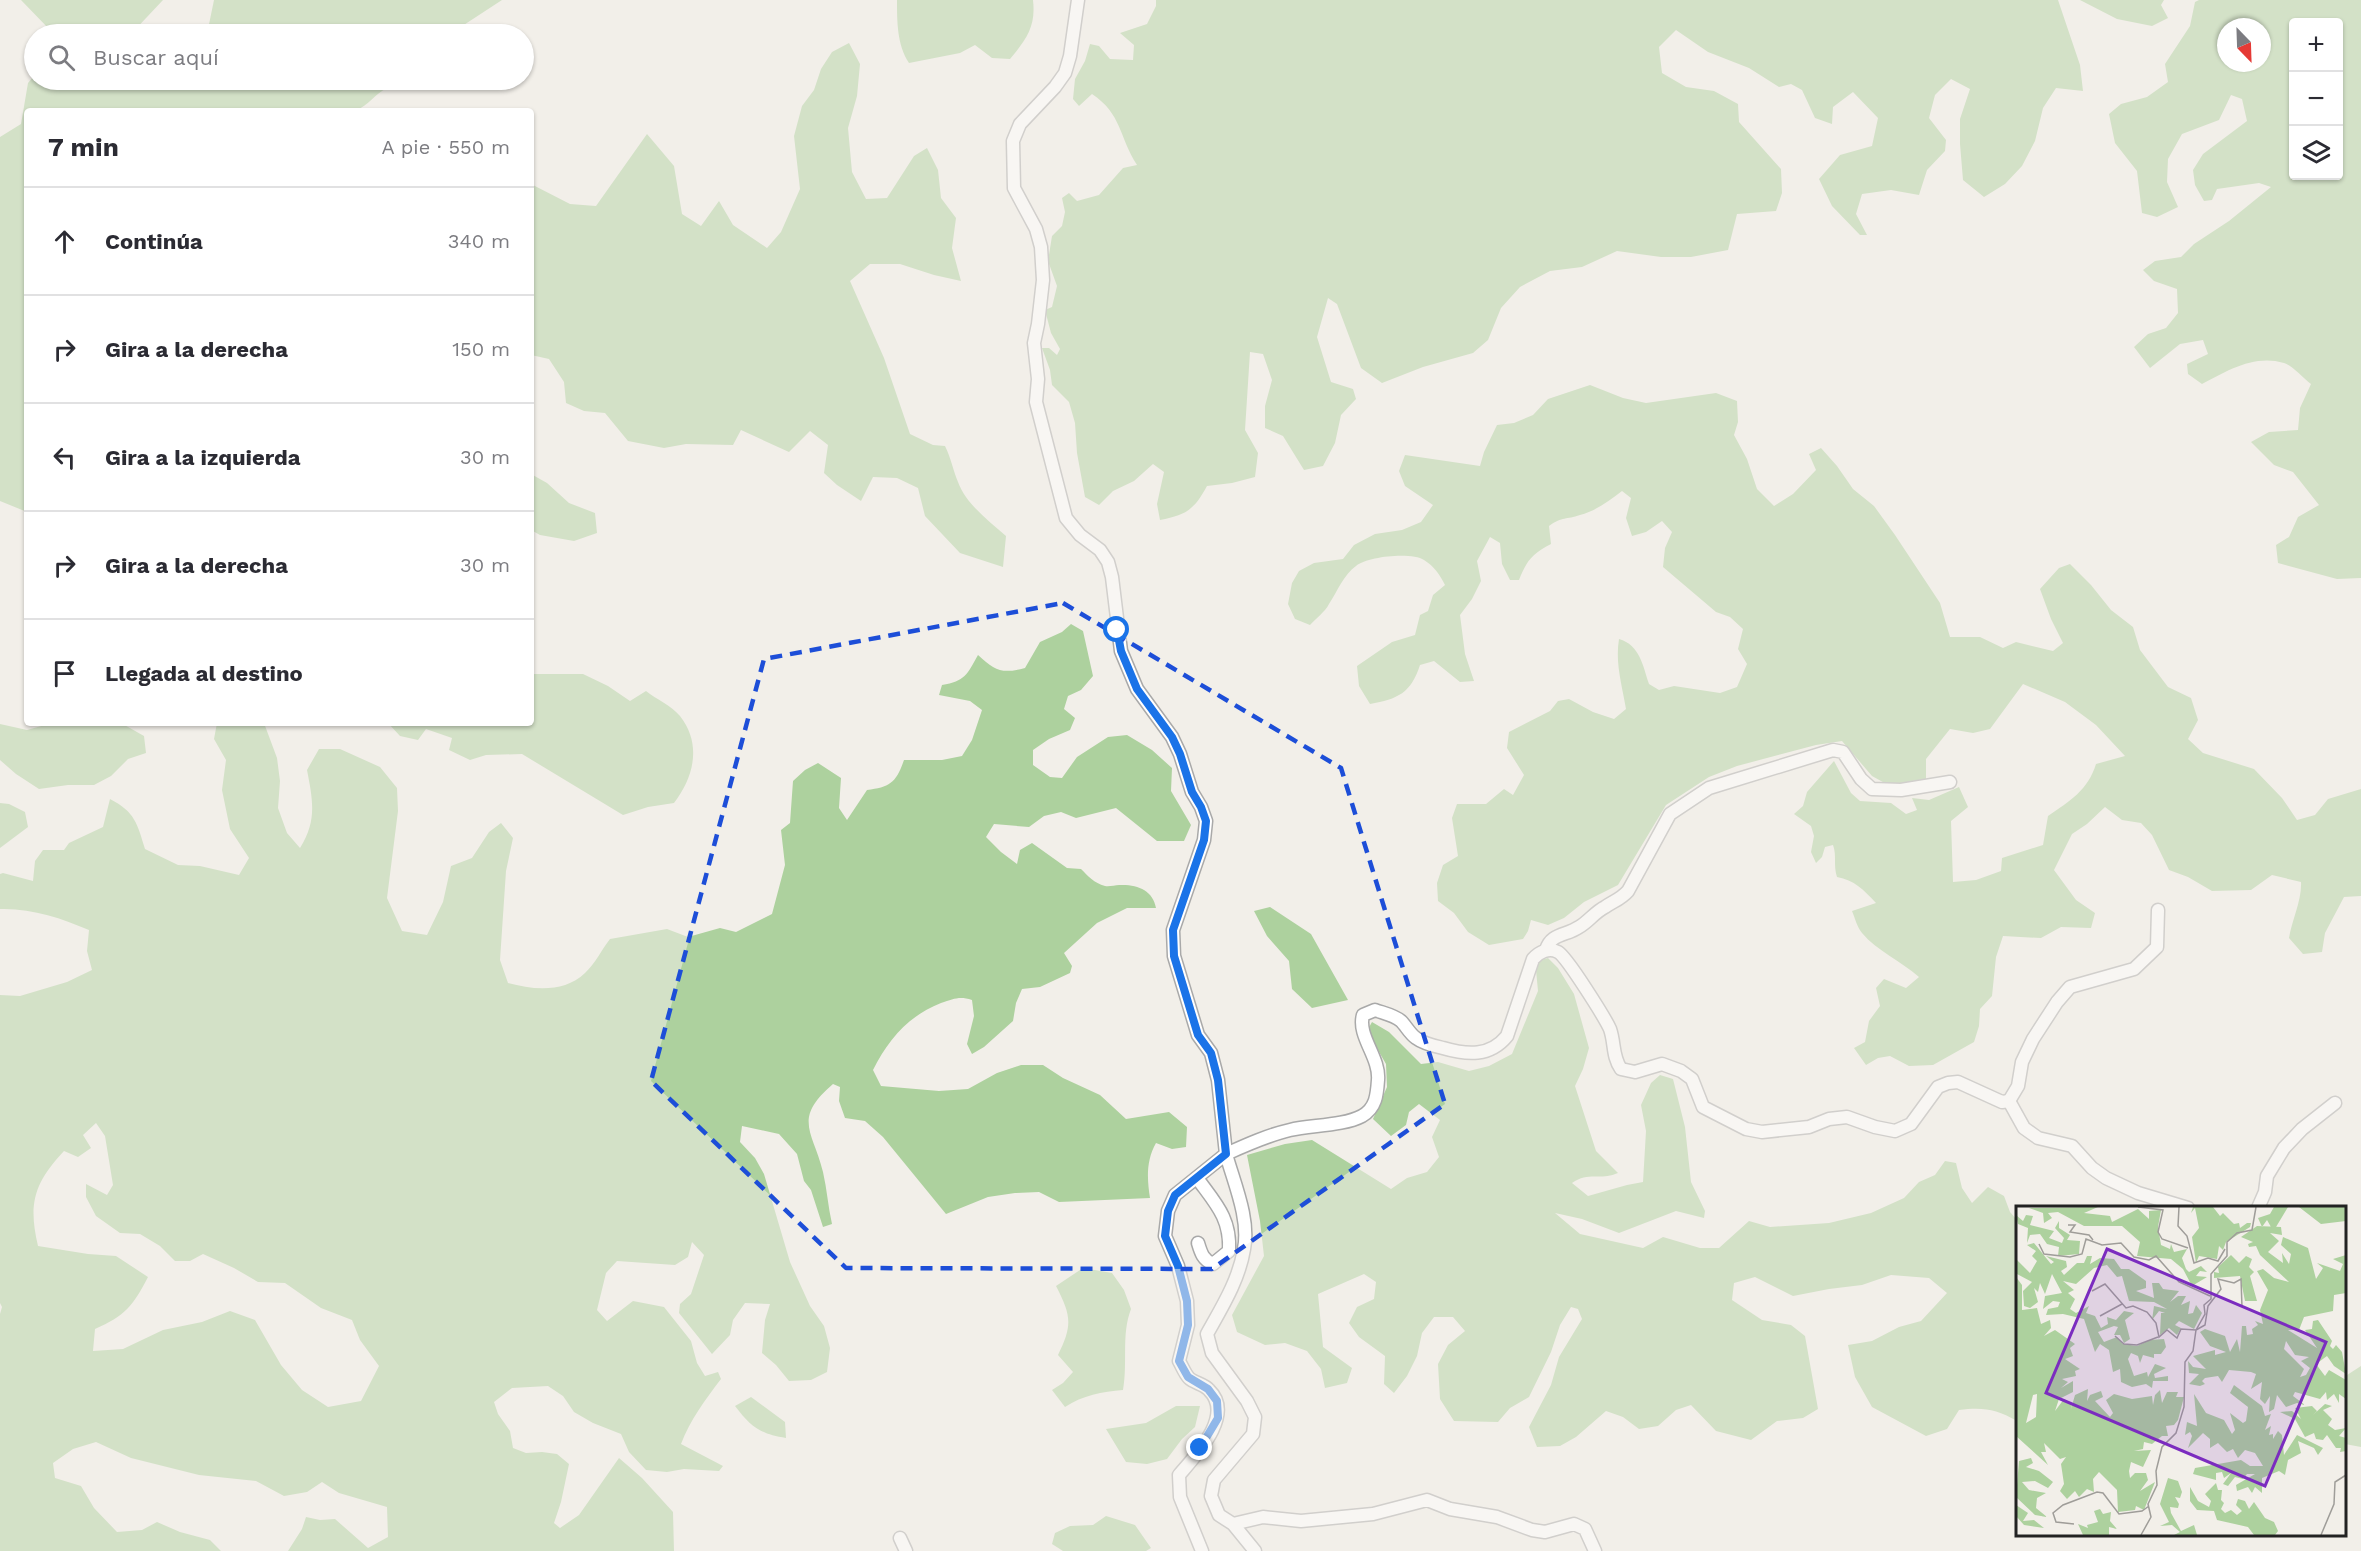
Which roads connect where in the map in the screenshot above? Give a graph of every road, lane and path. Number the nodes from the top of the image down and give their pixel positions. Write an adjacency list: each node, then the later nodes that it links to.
1 (1078, 0): 7 (street)
2 (1950, 782): 4 (street)
3 (2158, 910): 5 (street)
4 (1546, 950): 5 (street); 7 (street)
5 (2009, 1101): 9 (street)
6 (2334, 1103): 10 (street)
7 (1226, 1154): 8 (street); 12 (street)
8 (1197, 1178): 11 (street); 15 (street)
9 (2181, 1206)
10 (2260, 1206)
11 (1198, 1243)
12 (1233, 1524): 16 (street); 17 (street)
13 (900, 1538): 14 (street)
14 (906, 1551)
15 (1202, 1551)
16 (1255, 1551)
17 (1595, 1551)

